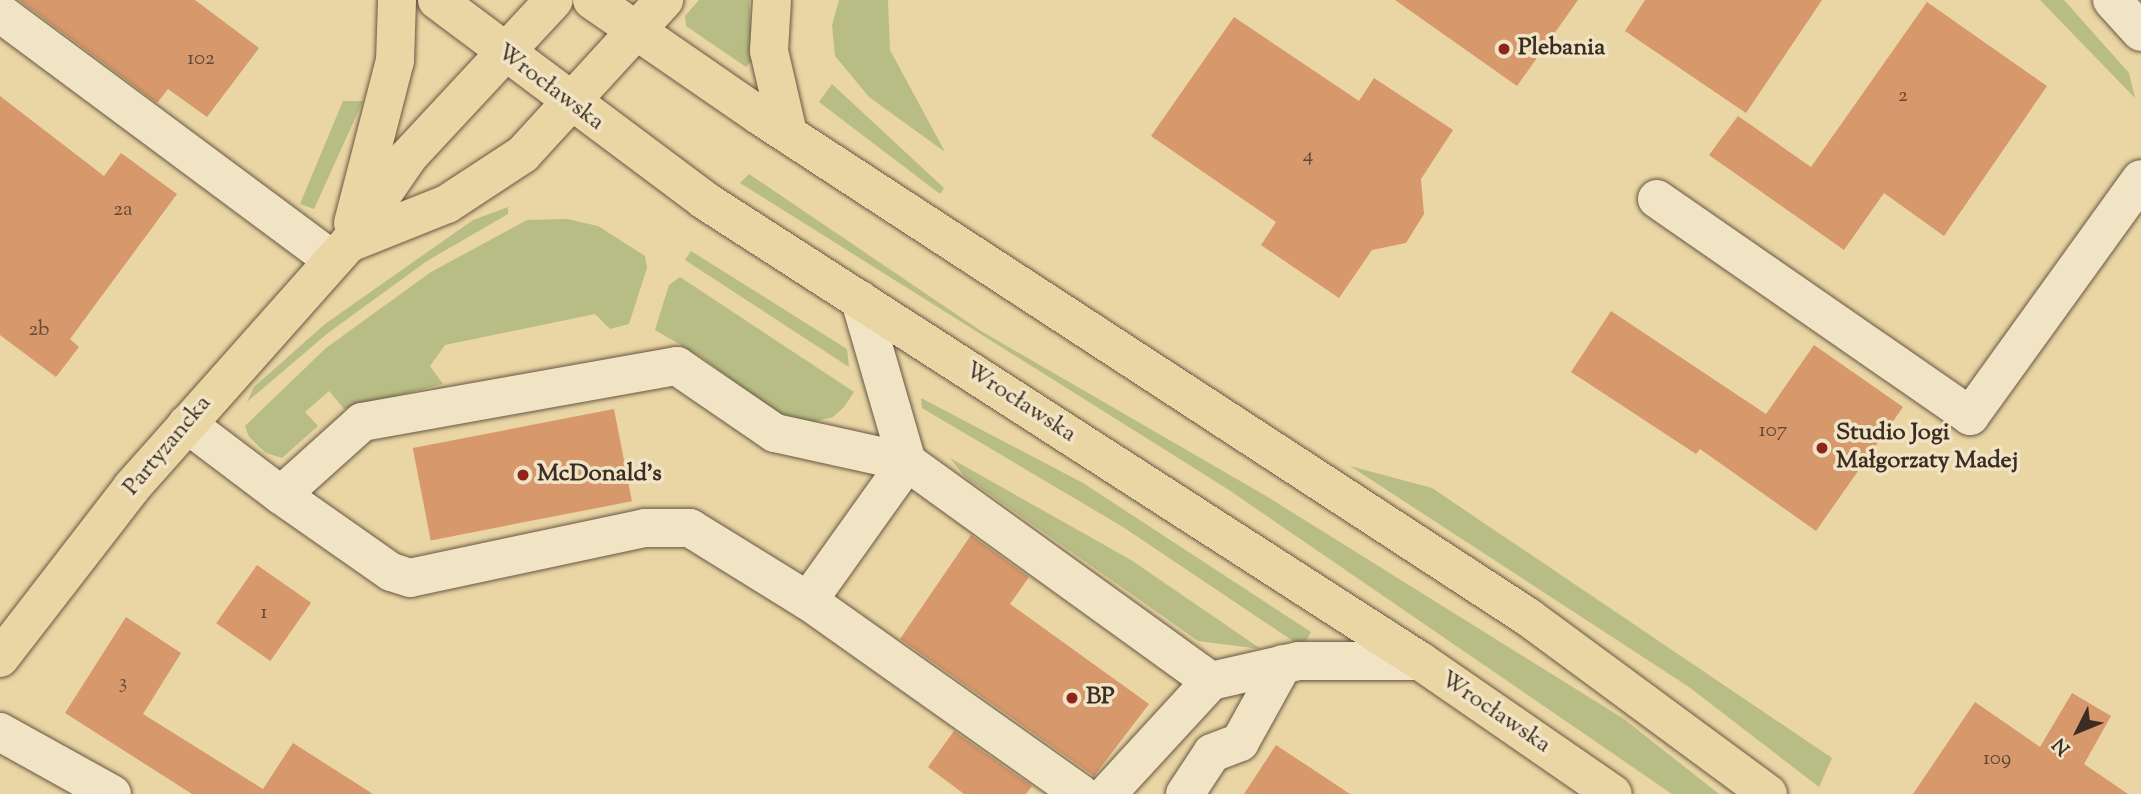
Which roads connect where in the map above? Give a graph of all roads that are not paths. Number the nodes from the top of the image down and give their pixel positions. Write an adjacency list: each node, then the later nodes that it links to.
1 (397, 0): 16 (main road)
2 (437, 0): 11 (main road, Wrocławska)
3 (554, 0): 11 (main road, Partyzancka)
4 (593, 0): 9 (main road)
5 (664, 0): 9 (main road, Partyzancka)
6 (772, 0): 13 (main road)
7 (2112, 0): 10 (street)
8 (0, 13): 16 (street)
9 (634, 30): 12 (main road, Partyzancka); 13 (main road)
10 (2141, 32)
11 (504, 54): 12 (main road, Wrocławska); 16 (main road, Partyzancka)
12 (567, 102): 16 (main road, Partyzancka); 17 (main road, Wrocławska)
13 (788, 134): 32 (main road)
14 (2141, 179): 15 (street)
15 (1657, 199)
16 (340, 251): 18 (main road, Partyzancka)
17 (860, 300): 19 (street); 23 (main road, Wrocławska)
18 (187, 424): 20 (street); 22 (main road, Partyzancka)
19 (907, 462): 20 (street); 21 (street); 25 (street)
20 (281, 495): 21 (street)
21 (808, 601): 28 (street)
22 (0, 659)
23 (1420, 661): 24 (street); 31 (main road, Wrocławska)
24 (1283, 664): 25 (street); 30 (street)
25 (1210, 681): 29 (street)
26 (0, 732): 27 (street)
27 (112, 794)
28 (1081, 794)
29 (1107, 794)
30 (1185, 794)
31 (1613, 794)
32 (1768, 794)

